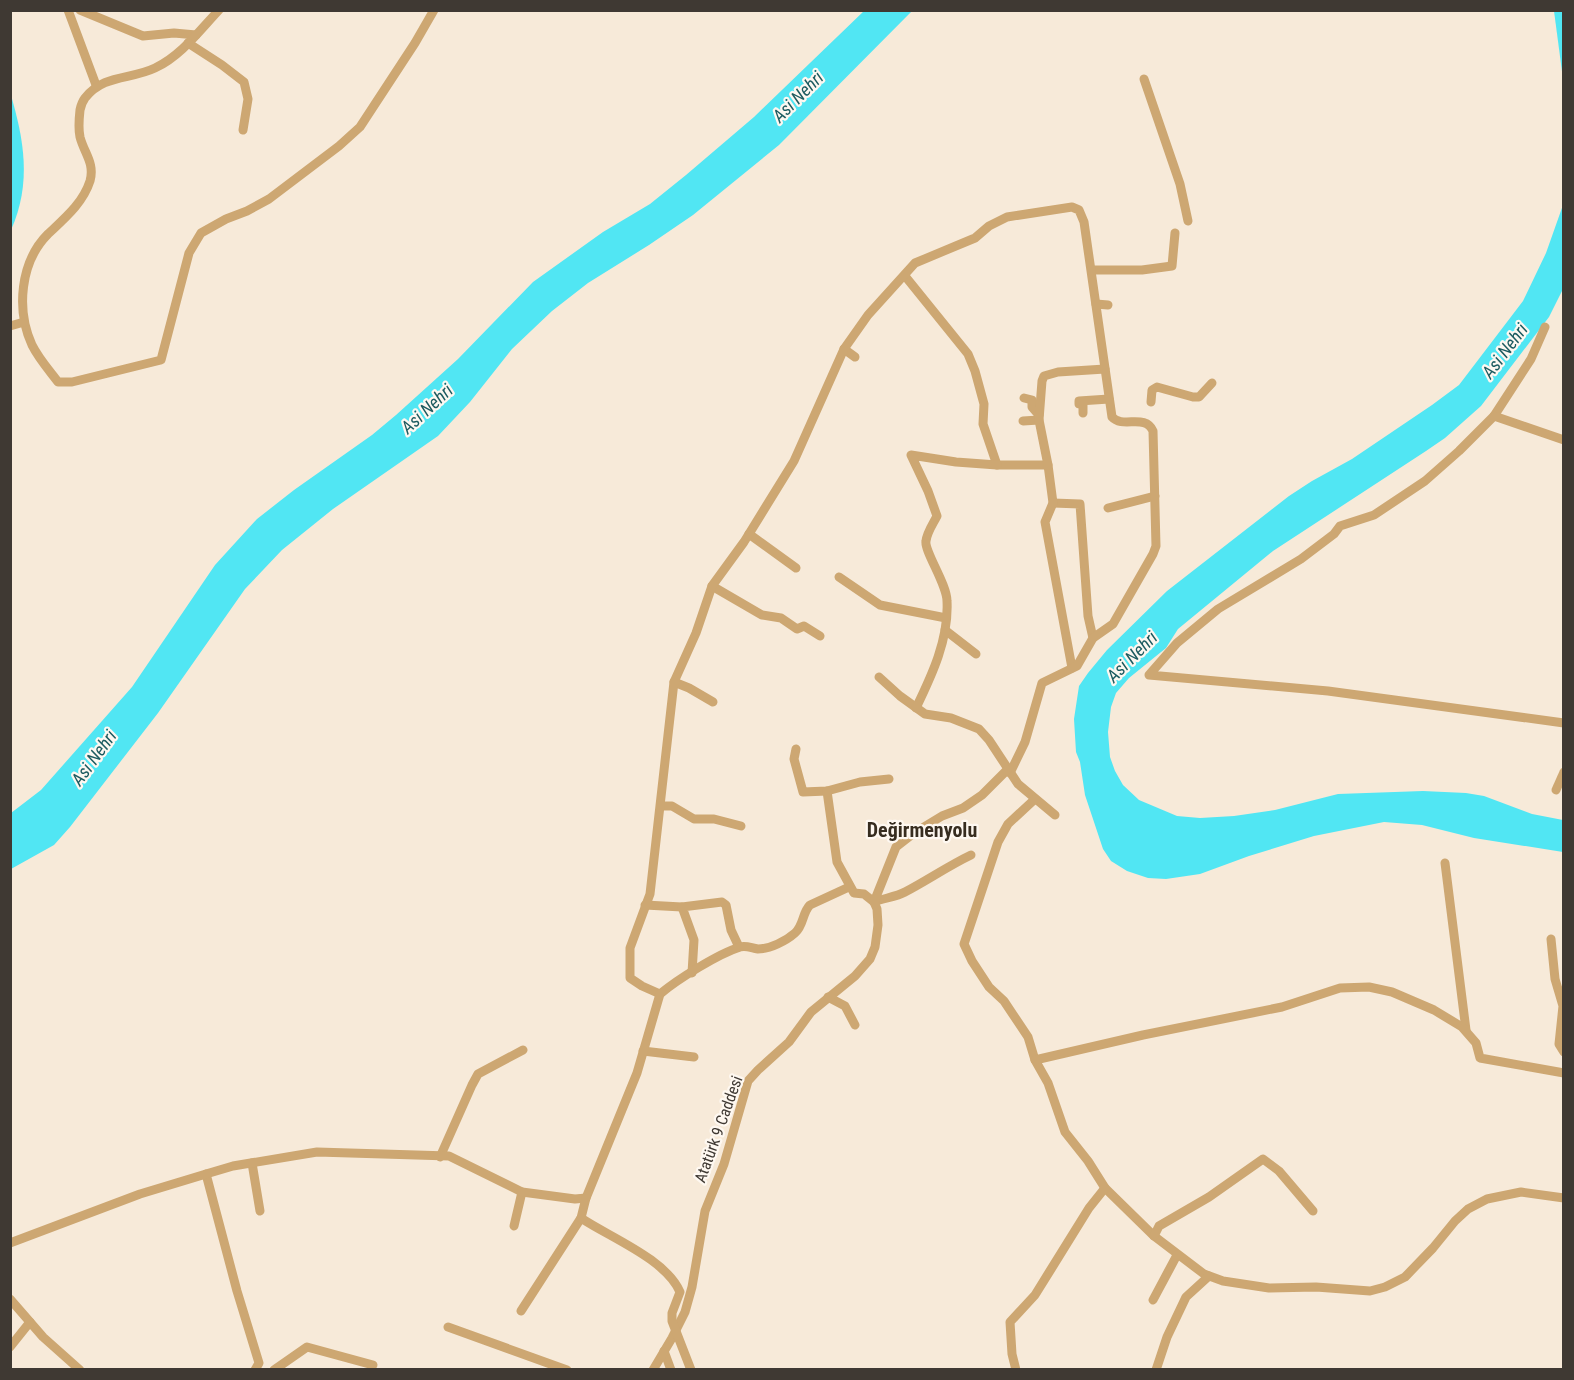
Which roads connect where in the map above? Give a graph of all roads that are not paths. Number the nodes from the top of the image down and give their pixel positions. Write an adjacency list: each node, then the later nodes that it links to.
1 (68, 10): 8 (street)
2 (80, 10): 5 (street)
3 (219, 10): 5 (street)
4 (434, 10): 16 (street)
5 (196, 35): 6 (street)
6 (188, 43): 8 (street); 9 (street)
7 (1144, 79): 10 (street)
8 (96, 85): 16 (street)
9 (243, 130)
10 (1188, 221)
11 (1175, 233): 12 (street)
12 (1092, 270): 13 (street); 14 (street)
13 (904, 276): 19 (street); 31 (street)
14 (1096, 303): 15 (street); 21 (street)
15 (1108, 305)
16 (24, 322): 17 (street)
17 (10, 326)
18 (1545, 327): 27 (street)
19 (844, 349): 20 (street); 36 (street)
20 (855, 357)
21 (1105, 369): 24 (street); 28 (street)
22 (1212, 383): 25 (street)
23 (1024, 398): 28 (street)
24 (1110, 399): 26 (street); 33 (street)
25 (1151, 402)
26 (1083, 413)
27 (1494, 416): 30 (street); 50 (street)
28 (1039, 417): 29 (street); 32 (street)
29 (1023, 421)
30 (1563, 440)
31 (997, 465): 32 (street); 40 (street)
32 (1048, 465): 34 (street)
33 (1155, 496): 35 (street); 43 (street)
34 (1053, 503): 43 (street); 45 (street)
35 (1108, 508)
36 (749, 534): 37 (street); 39 (street)
37 (796, 568)
38 (839, 577): 40 (street)
39 (712, 586): 42 (street); 47 (street)
40 (946, 618): 41 (street)
41 (945, 630): 44 (street); 49 (street)
42 (820, 636)
43 (1093, 638): 45 (street)
44 (976, 654)
45 (1072, 668): 52 (street)
46 (879, 677): 49 (street)
47 (674, 682): 48 (street); 58 (street)
48 (713, 702)
49 (916, 708): 52 (street)
50 (1563, 723)
51 (796, 749): 56 (street)
52 (1008, 771): 57 (street); 64 (street)
53 (1563, 772): 55 (street)
54 (889, 779): 56 (street)
55 (1556, 790)
56 (827, 791): 63 (street)
57 (1035, 799): 59 (street); 78 (street)
58 (662, 806): 60 (street); 65 (street)
59 (1055, 815)
60 (741, 826)
61 (971, 855): 64 (street)
62 (1445, 863): 73 (street)
63 (849, 887): 64 (street); 68 (street)
64 (874, 902): 71 (street, Atatürk 9 Caddesi)
65 (645, 905): 66 (street); 70 (street)
66 (682, 907): 68 (street); 69 (street)
67 (1551, 939): 76 (street)
68 (739, 947): 69 (street)
69 (692, 973): 70 (street)
70 (660, 994): 75 (street)
71 (828, 997): 72 (street); 100 (street, Atatürk 9 Caddesi)
72 (855, 1025)
73 (1466, 1030): 78 (street); 79 (street)
74 (523, 1050): 80 (street)
75 (643, 1051): 77 (street); 85 (street)
76 (1563, 1052)
77 (694, 1057)
78 (1035, 1060): 83 (street)
79 (1563, 1073)
80 (440, 1157): 81 (street); 84 (street)
81 (252, 1163): 82 (street); 87 (street)
82 (206, 1174): 92 (street); 105 (street)
83 (1105, 1188): 91 (street); 111 (street)
84 (522, 1192): 85 (street); 90 (street)
85 (586, 1198): 89 (street)
86 (1563, 1198): 94 (street)
87 (260, 1211)
88 (1313, 1211): 91 (street)
89 (581, 1218): 97 (street); 100 (street)
90 (514, 1226)
91 (1154, 1236): 93 (street)
92 (10, 1242)
93 (1178, 1255): 94 (street); 96 (street)
94 (1209, 1276): 112 (street)
95 (10, 1299): 98 (street)
96 (1153, 1300)
97 (521, 1311)
98 (30, 1322): 101 (street); 104 (street)
99 (448, 1327): 107 (street)
100 (676, 1331): 102 (street, Atatürk 9 Caddesi); 110 (street)
101 (10, 1347)
102 (664, 1352): 108 (street, Atatürk 9 Caddesi); 109 (street)
103 (373, 1365): 106 (street)
104 (80, 1370)
105 (255, 1370)
106 (274, 1370)
107 (567, 1370)
108 (653, 1370)
109 (671, 1370)
110 (691, 1370)
111 (1016, 1370)
112 (1156, 1370)

